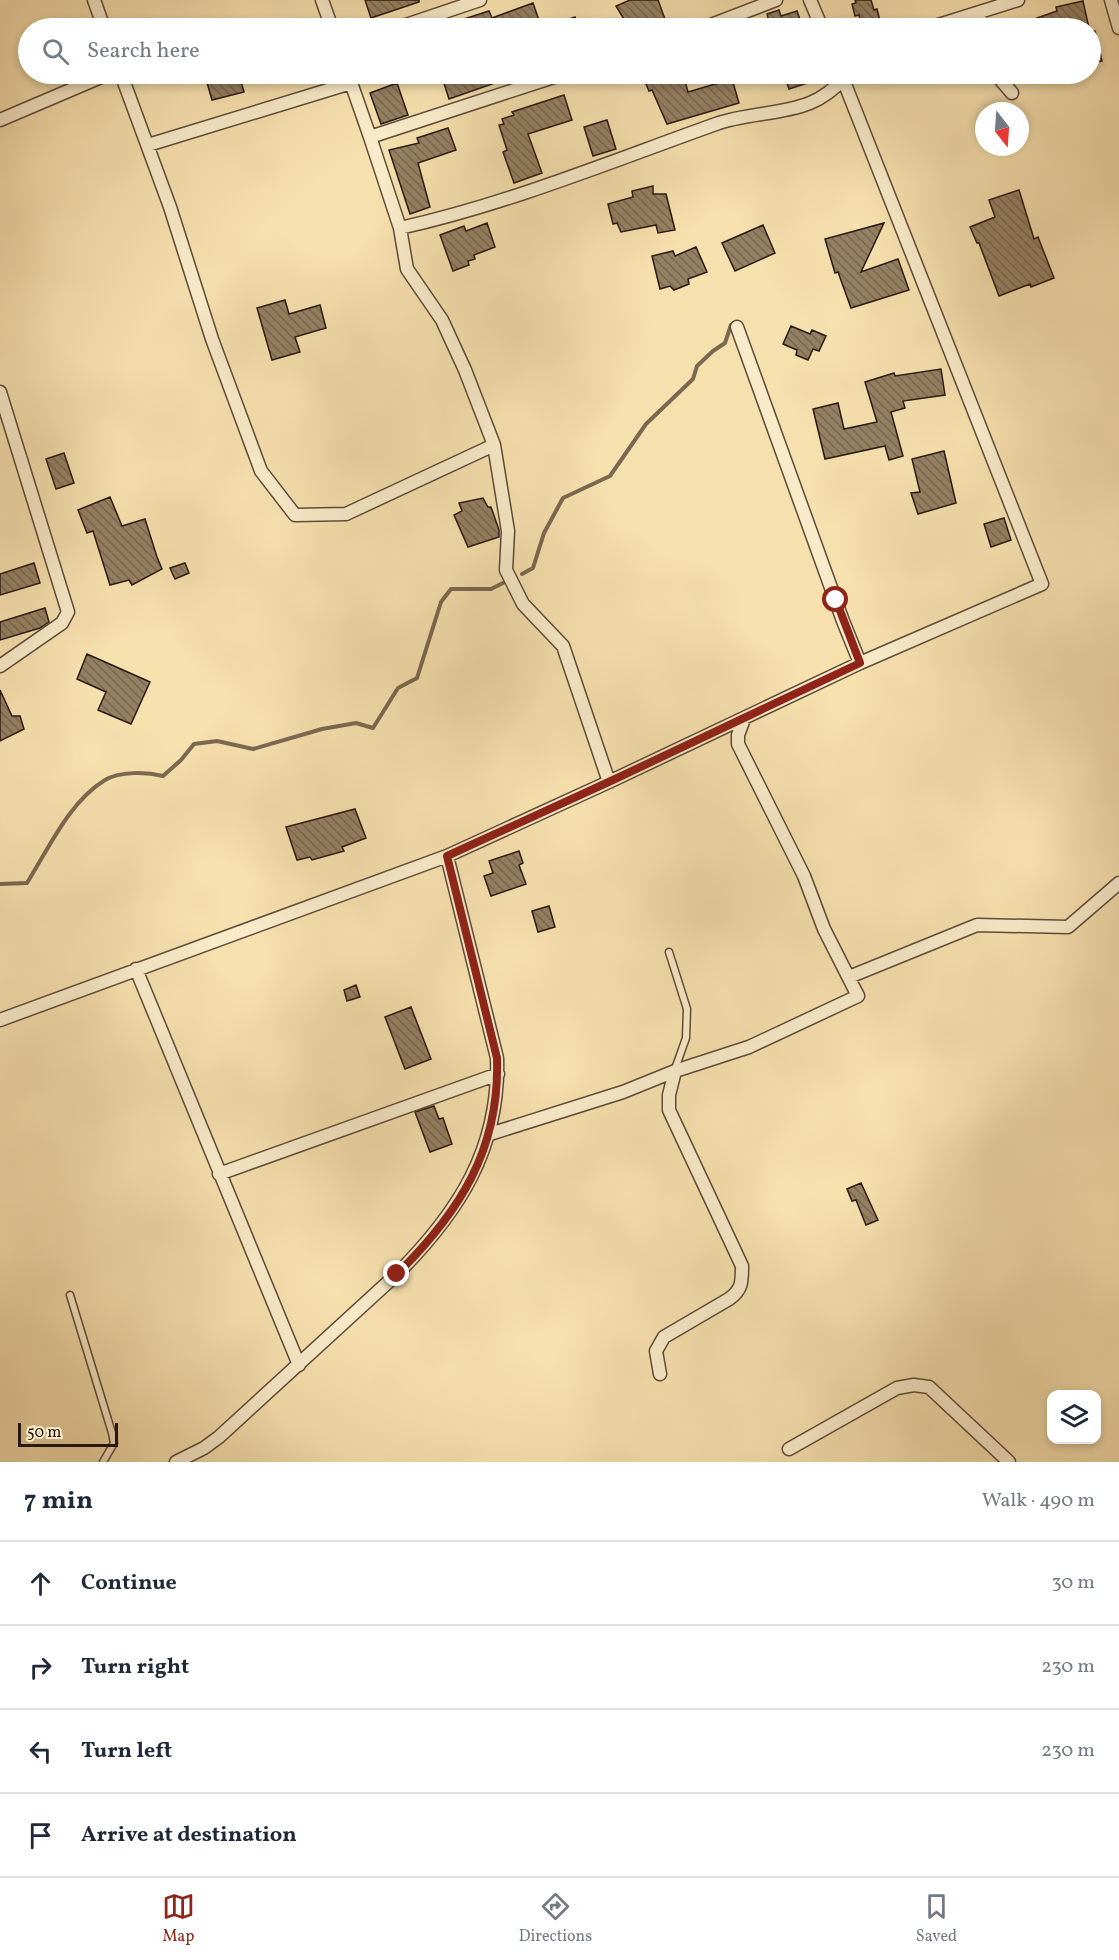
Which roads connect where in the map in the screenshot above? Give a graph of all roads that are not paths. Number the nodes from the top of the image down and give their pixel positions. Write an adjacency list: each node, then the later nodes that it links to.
1 (94, 0): 9 (street)
2 (322, 0): 10 (street)
3 (480, 0): 11 (street)
4 (776, 0): 12 (street)
5 (810, 0): 13 (street)
6 (1111, 0): 16 (street)
7 (1014, 1): 8 (street)
8 (978, 13): 14 (street); 15 (street)
9 (100, 18)
10 (328, 18)
11 (427, 18)
12 (729, 18)
13 (818, 18)
14 (962, 18)
15 (980, 18)
16 (1119, 28)
17 (85, 84): 26 (street)
18 (125, 84): 28 (street)
19 (331, 84): 28 (street)
20 (351, 84): 27 (street)
21 (532, 84): 27 (street)
22 (835, 84): 29 (street)
23 (845, 84): 33 (street)
24 (1004, 84): 25 (street)
25 (1012, 93)
26 (0, 120)
27 (370, 137): 29 (street)
28 (148, 145): 32 (street)
29 (399, 228): 32 (street)
30 (737, 327): 33 (street)
31 (0, 392): 34 (street)
32 (494, 445): 36 (street)
33 (860, 663): 35 (street)
34 (0, 666)
35 (744, 719): 36 (street); 41 (street)
36 (609, 782): 37 (street)
37 (447, 856): 40 (street); 44 (street)
38 (1119, 883): 41 (street)
39 (669, 952): 43 (lane)
40 (136, 969): 42 (street); 46 (street)
41 (849, 977): 43 (street)
42 (0, 1020)
43 (675, 1071): 45 (street); 49 (street)
44 (498, 1074): 45 (street); 46 (street)
45 (490, 1134): 48 (street)
46 (219, 1174): 48 (street)
47 (70, 1295): 51 (lane)
48 (299, 1365): 52 (street)
49 (660, 1374)
50 (789, 1449): 53 (street)
51 (103, 1462)
52 (176, 1462)
53 (1009, 1462)

